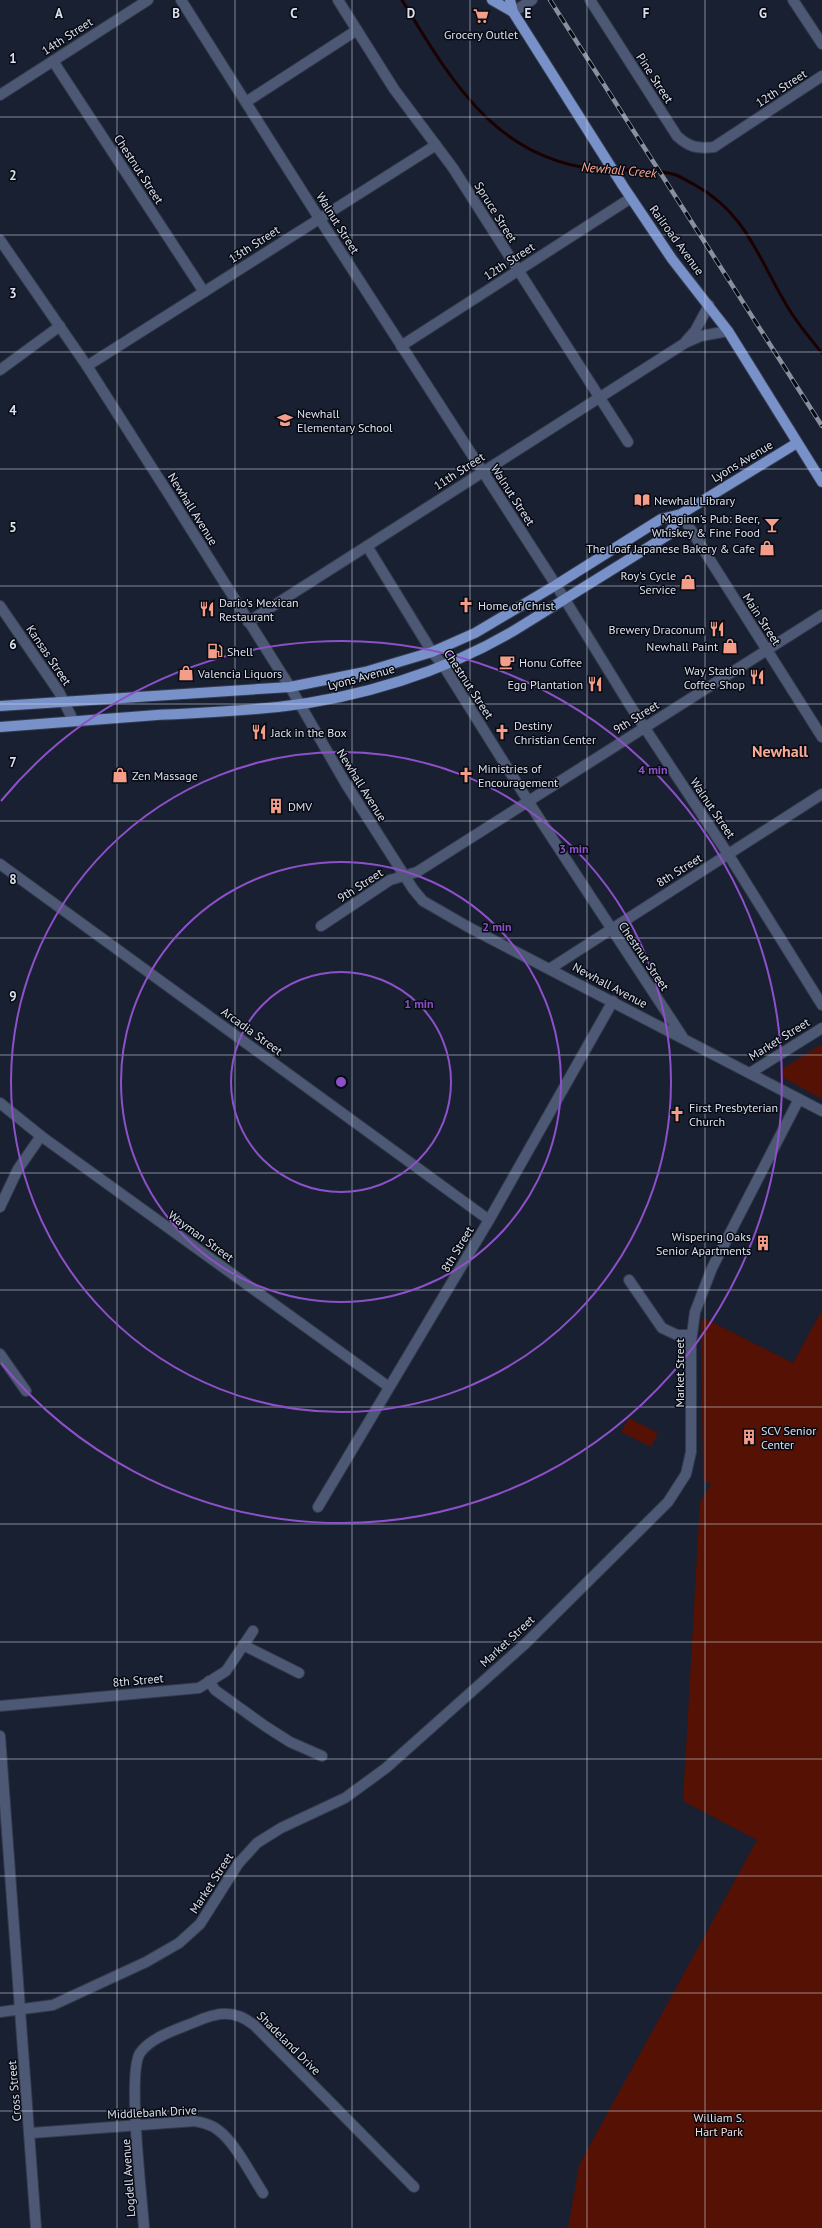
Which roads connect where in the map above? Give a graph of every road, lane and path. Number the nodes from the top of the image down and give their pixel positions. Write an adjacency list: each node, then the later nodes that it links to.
1 (148, 0): 12 (street, 14th Street)
2 (181, 0): 15 (street, Walnut Street)
3 (338, 0): 10 (street, Spruce Street)
4 (492, 0): 9 (main road, Railroad Avenue)
5 (510, 0): 9 (main road, Railroad Avenue)
6 (532, 0): 9 (street)
7 (590, 0): 17 (street, Pine Street)
8 (793, 0): 11 (street)
9 (513, 12): 18 (main road, Railroad Avenue)
10 (356, 30): 15 (street); 16 (street, Spruce Street)
11 (822, 44)
12 (53, 61): 14 (street, 14th Street); 22 (street, Chestnut Street)
13 (822, 76): 17 (street, 12th Street)
14 (0, 95)
15 (246, 102): 19 (street, Walnut Street)
16 (436, 145): 19 (street, 13th Street); 21 (street, Spruce Street)
17 (714, 147)
18 (631, 198): 21 (street, 12th Street); 23 (main road, Railroad Avenue)
19 (319, 218): 22 (street, 13th Street); 27 (street, Walnut Street)
20 (0, 240): 24 (street, Newhall Avenue)
21 (518, 271): 27 (street, 12th Street); 30 (street, Spruce Street)
22 (204, 292): 28 (street, 13th Street)
23 (709, 305): 25 (main road, Railroad Avenue); 26 (street, 11th Street)
24 (60, 326): 28 (street, Newhall Avenue); 29 (street)
25 (728, 331): 26 (street, 11th Street); 32 (main road, Railroad Avenue)
26 (685, 343): 30 (street, 11th Street)
27 (401, 346): 33 (street, Walnut Street)
28 (86, 366): 41 (street, Newhall Avenue)
29 (0, 370)
30 (599, 399): 31 (street, Spruce Street); 33 (street, 11th Street)
31 (628, 442)
32 (797, 443): 34 (main road, Railroad Avenue); 35 (main road, Lyons Avenue)
33 (482, 471): 36 (street, 11th Street); 37 (street, Walnut Street)
34 (822, 482)
35 (681, 514): 37 (main road, Lyons Avenue); 38 (main road, Lyons Avenue); 42 (street, Main Street)
36 (366, 546): 41 (street, 11th Street); 43 (street, Chestnut Street)
37 (556, 585): 38 (street, Walnut Street); 43 (main road, Lyons Avenue)
38 (564, 599): 44 (main road, Lyons Avenue); 50 (street, Walnut Street)
39 (0, 606): 46 (street, Kansas Street)
40 (822, 615): 42 (street, 9th Street)
41 (248, 622): 45 (street, Newhall Avenue)
42 (766, 650): 50 (street, 9th Street); 52 (street, Main Street)
43 (432, 652): 44 (street, Chestnut Street); 45 (main road, Lyons Avenue)
44 (443, 665): 47 (main road, Lyons Avenue); 54 (street, Chestnut Street)
45 (290, 687): 46 (main road, Lyons Avenue); 47 (street, Newhall Avenue)
46 (64, 702): 48 (main road, Lyons Avenue); 49 (street, Kansas Street)
47 (298, 704): 49 (main road, Lyons Avenue); 57 (street, Newhall Avenue)
48 (0, 706)
49 (73, 720): 51 (main road, Lyons Avenue)
50 (644, 726): 54 (street, 9th Street); 55 (street, Walnut Street)
51 (0, 727)
52 (822, 737)
53 (822, 794): 55 (street, 8th Street)
54 (529, 802): 57 (street, 9th Street); 59 (street, Chestnut Street)
55 (728, 854): 59 (street, 8th Street); 62 (street, Walnut Street)
56 (0, 864): 71 (street, Arcadia Street)
57 (404, 876): 58 (street, 9th Street); 60 (street, Newhall Avenue)
58 (321, 926)
59 (610, 928): 60 (street, 8th Street); 64 (street, Chestnut Street)
60 (551, 968): 61 (street, Newhall Avenue)
61 (613, 1001): 64 (street, Newhall Avenue); 71 (street, 8th Street)
62 (822, 1005)
63 (822, 1028): 65 (street, Market Street)
64 (682, 1037): 65 (street, Newhall Avenue)
65 (750, 1073): 66 (street, Newhall Avenue)
66 (799, 1099): 68 (street, Newhall Avenue); 73 (street, Market Street)
67 (0, 1104): 69 (street, Wayman Street)
68 (822, 1111)
69 (42, 1136): 70 (street); 75 (street, Wayman Street)
70 (0, 1207)
71 (489, 1220): 75 (street, 8th Street)
72 (629, 1280): 73 (street)
73 (691, 1335): 85 (street, Market Street)
74 (0, 1354): 76 (street)
75 (389, 1387): 77 (street, 8th Street)
76 (26, 1391)
77 (318, 1507)
78 (253, 1631): 79 (street, 8th Street)
79 (243, 1645): 80 (street); 81 (street, 8th Street)
80 (299, 1673)
81 (209, 1681): 82 (street, 8th Street); 84 (street)
82 (0, 1706)
83 (0, 1736): 85 (street, Cross Street)
84 (322, 1756)
85 (20, 2010): 86 (street, Market Street); 88 (street, Cross Street)
86 (0, 2012)
87 (137, 2125): 88 (street, Middlebank Drive); 89 (street, Shadeland Drive); 90 (street, Middlebank Drive); 92 (street, Logdell Avenue)
88 (31, 2133): 91 (street, Cross Street)
89 (414, 2187)
90 (263, 2193)
91 (36, 2228)
92 (144, 2228)

